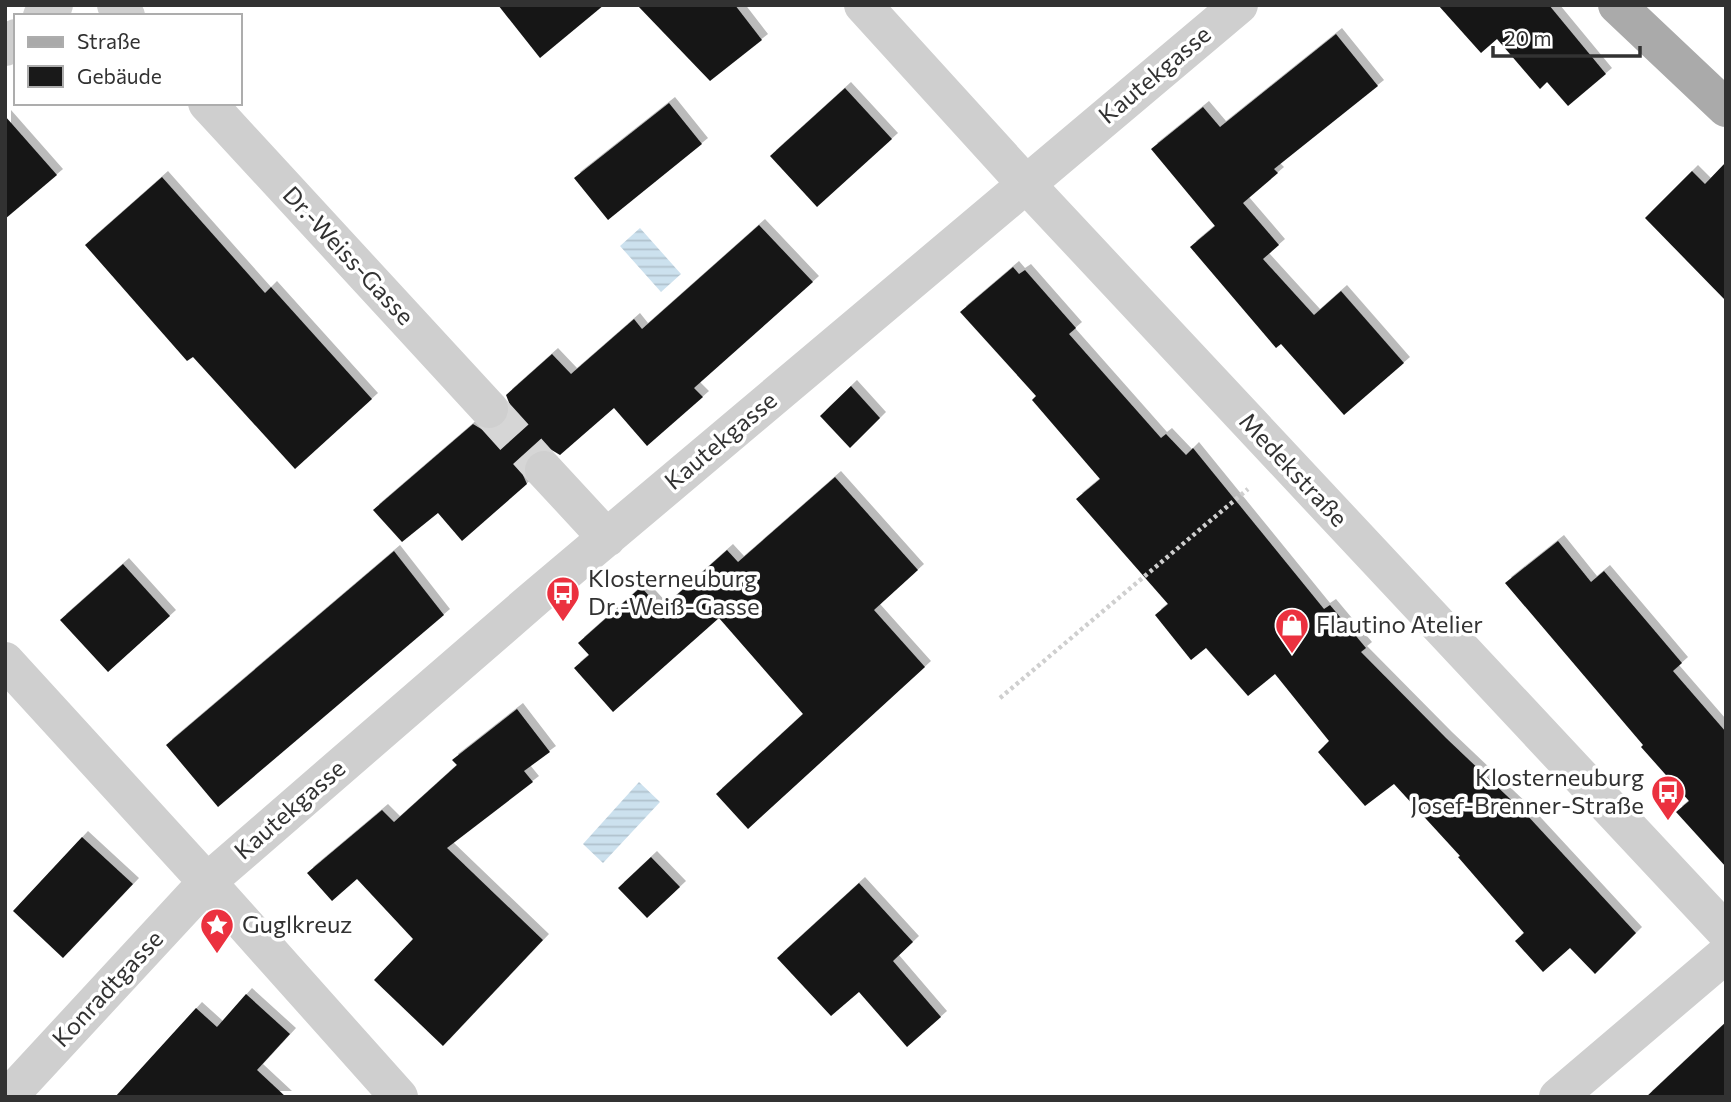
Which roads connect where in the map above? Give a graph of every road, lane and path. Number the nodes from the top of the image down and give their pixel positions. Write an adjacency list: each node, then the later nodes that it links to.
1 (863, 5): 6 (street, Medekstraße)
2 (1239, 5): 6 (street, Kautekgasse)
3 (1617, 5): 5 (main road)
4 (209, 105): 7 (street, Dr.-Weiss-Gasse)
5 (1726, 108)
6 (1025, 183): 10 (street, Kautekgasse); 14 (street, Medekstraße)
7 (489, 410)
8 (544, 470): 10 (street)
9 (1249, 488): 12 (path)
10 (607, 538): 13 (street, Kautekgasse)
11 (5, 661): 13 (street)
12 (1000, 698)
13 (207, 881): 16 (street, Konradtgasse); 17 (street)
14 (1726, 932)
15 (1726, 954): 18 (street)
16 (9, 1097)
17 (399, 1097)
18 (1558, 1097)

